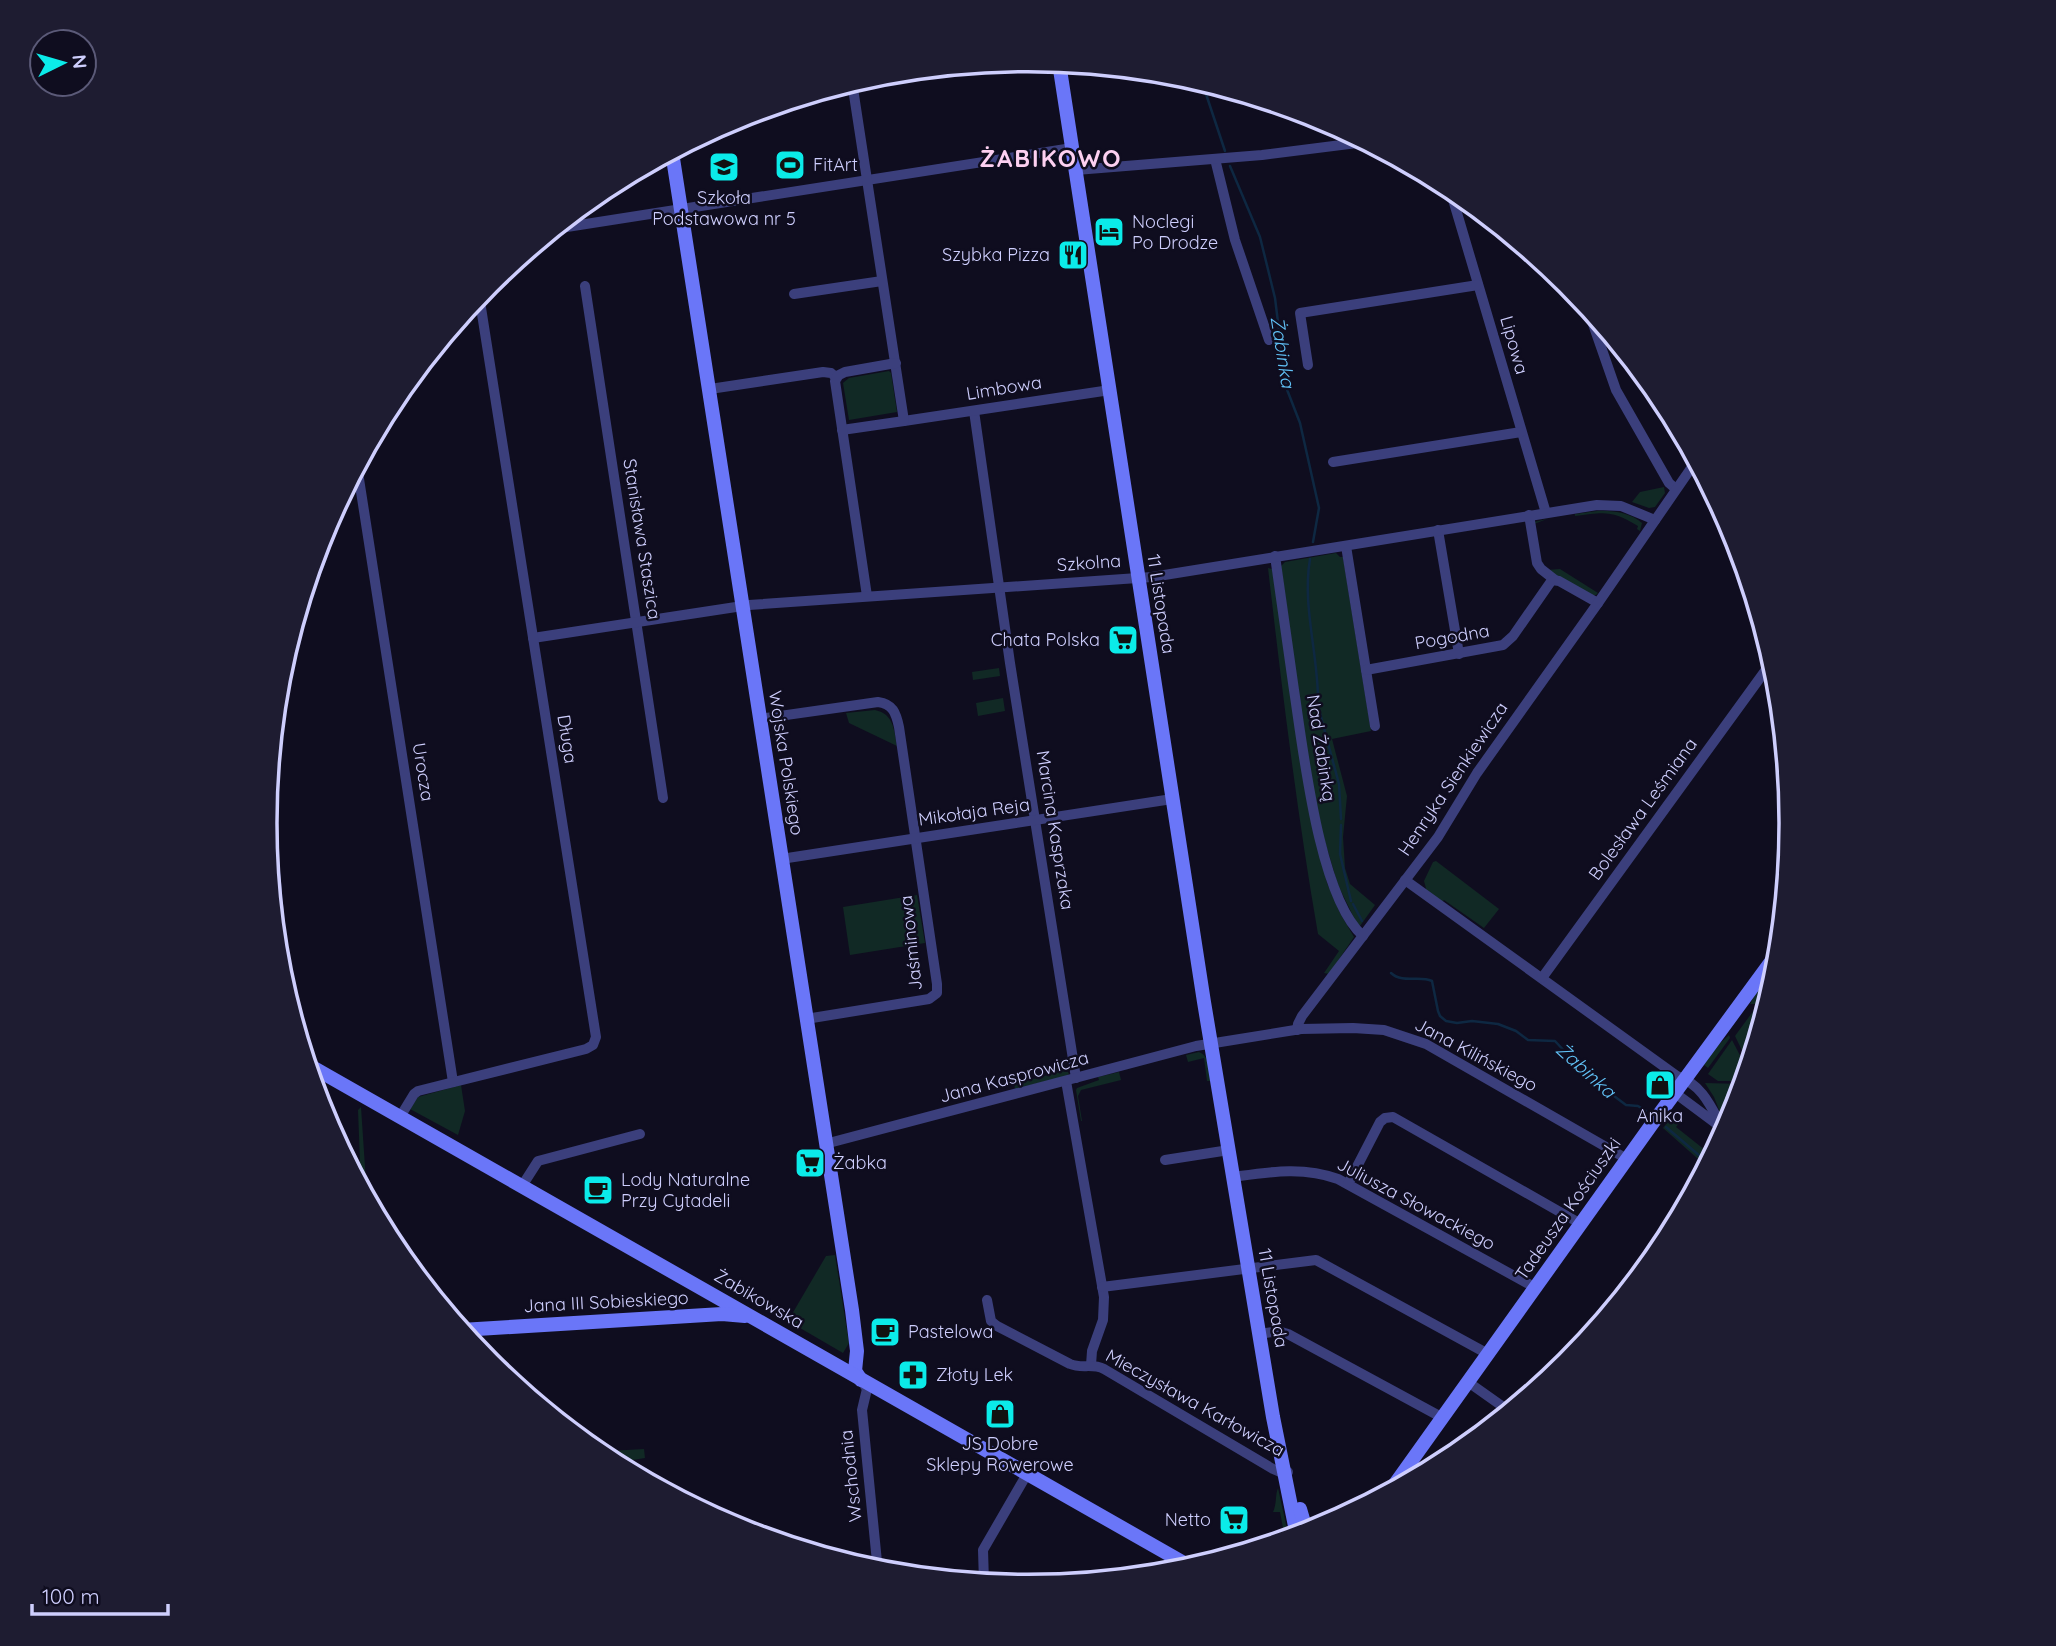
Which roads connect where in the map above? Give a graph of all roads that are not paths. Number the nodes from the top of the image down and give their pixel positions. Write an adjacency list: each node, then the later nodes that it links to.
1 (1061, 73): 4 (street, 11 Listopada)
2 (854, 92): 8 (street)
3 (1349, 144): 5 (street)
4 (1072, 148): 7 (street, 11 Listopada); 8 (street)
5 (1215, 159): 7 (street); 18 (street)
6 (673, 161): 10 (street, Wojska Polskiego)
7 (1076, 170): 23 (street, 11 Listopada)
8 (867, 181): 10 (street); 12 (street)
9 (1455, 205): 13 (street, Lipowa)
10 (681, 210): 11 (street); 22 (street, Wojska Polskiego)
11 (572, 226)
12 (882, 281): 15 (street); 19 (street)
13 (1478, 285): 20 (street); 27 (street, Lipowa)
14 (585, 286): 44 (street, Stanisława Staszica)
15 (794, 294)
16 (481, 309): 45 (street, Długa)
17 (1595, 331): 31 (street)
18 (1269, 340)
19 (896, 363): 21 (street); 25 (street)
20 (1308, 365)
21 (836, 378): 22 (street); 26 (street)
22 (710, 389): 43 (street, Wojska Polskiego)
23 (1110, 390): 24 (street, Limbowa); 38 (street, 11 Listopada)
24 (975, 411): 25 (street, Limbowa); 40 (street, Marcina Kasprzaka)
25 (904, 421): 26 (street, Limbowa)
26 (842, 430): 41 (street)
27 (1521, 432): 28 (street); 32 (street, Lipowa)
28 (1332, 462)
29 (1690, 469): 31 (street)
30 (359, 481): 66 (street, Urocza)
31 (1676, 489): 34 (street)
32 (1546, 513): 33 (street, Szkolna); 34 (street, Szkolna)
33 (1529, 515): 35 (street, Szkolna); 39 (street)
34 (1656, 520): 42 (street, Henryka Sienkiewicza)
35 (1438, 530): 36 (street, Szkolna); 46 (street)
36 (1346, 545): 37 (street, Szkolna); 47 (street)
37 (1275, 556): 38 (street, Szkolna); 57 (street, Nad Żabinką)
38 (1138, 578): 40 (street, Szkolna); 52 (street, 11 Listopada)
39 (1555, 580): 42 (street); 46 (street, Pogodna)
40 (999, 587): 41 (street, Szkolna); 53 (street, Marcina Kasprzaka)
41 (867, 596): 43 (street, Szkolna)
42 (1598, 603): 56 (street, Henryka Sienkiewicza)
43 (743, 606): 44 (street, Szkolna); 49 (street, Wojska Polskiego)
44 (636, 621): 45 (street, Szkolna); 51 (street, Stanisława Staszica)
45 (533, 638): 66 (street, Długa)
46 (1459, 653): 47 (street, Pogodna)
47 (1366, 670): 50 (street)
48 (1764, 672): 59 (street, Bolesława Leśmiana)
49 (766, 718): 54 (street); 55 (street, Wojska Polskiego)
50 (1375, 726)
51 (663, 798)
52 (1172, 799): 53 (street, Mikołaja Reja); 62 (street, 11 Listopada)
53 (1036, 821): 54 (street, Mikołaja Reja); 65 (street, Marcina Kasprzaka)
54 (915, 838): 55 (street, Mikołaja Reja); 60 (street, Jaśminowa)
55 (781, 859): 60 (street, Wojska Polskiego)
56 (1405, 880): 57 (street); 59 (street, Henryka Sienkiewicza)
57 (1363, 936): 61 (street)
58 (1765, 970): 64 (street, Tadeusza Kościuszki)
59 (1542, 978): 64 (street, Henryka Sienkiewicza)
60 (812, 1018): 72 (street, Wojska Polskiego)
61 (1297, 1030): 62 (street, Jana Kilińskiego); 74 (street, Jana Kilińskiego)
62 (1211, 1043): 65 (street, Jana Kasprowicza); 73 (street, 11 Listopada)
63 (320, 1071): 68 (street, Żabikowska)
64 (1685, 1079): 67 (street, Tadeusza Kościuszki); 69 (street, Henryka Sienkiewicza)
65 (1071, 1080): 72 (street, Jana Kasprowicza); 82 (street, Marcina Kasprzaka)
66 (453, 1082): 68 (street)
67 (1675, 1093): 70 (street); 74 (street, Tadeusza Kościuszki)
68 (400, 1117): 78 (street, Żabikowska)
69 (1718, 1119)
70 (1716, 1124)
71 (640, 1134): 78 (street)
72 (825, 1144): 91 (street, Wojska Polskiego)
73 (1229, 1150): 75 (street); 76 (street, 11 Listopada)
74 (1627, 1159): 79 (street, Tadeusza Kościuszki)
75 (1165, 1160)
76 (1233, 1177): 77 (street, Juliusza Słowackiego); 80 (street, 11 Listopada)
77 (1348, 1184): 79 (street); 83 (street, Juliusza Słowackiego)
78 (522, 1186): 81 (street, Żabikowska)
79 (1581, 1224): 83 (street, Tadeusza Kościuszki)
80 (1248, 1268): 82 (street); 88 (street, 11 Listopada); 89 (street)
81 (696, 1286): 85 (street); 86 (street, Żabikowska)
82 (1102, 1287): 90 (street, Marcina Kasprzaka)
83 (1536, 1288): 89 (street, Tadeusza Kościuszki)
84 (987, 1300): 90 (street, Mieczysława Karłowicza)
85 (705, 1315): 86 (street, Jana III Sobieskiego); 87 (street, Jana III Sobieskiego)
86 (754, 1318): 91 (street, Żabikowska)
87 (474, 1329)
88 (1259, 1334): 94 (street); 95 (street, 11 Listopada)
89 (1488, 1354): 92 (street, Tadeusza Kościuszki)
90 (1091, 1365): 95 (street, Mieczysława Karłowicza)
91 (861, 1380): 96 (street, Żabikowska); 100 (street, Wschodnia)
92 (1468, 1382): 93 (street); 94 (street, Tadeusza Kościuszki)
93 (1501, 1406)
94 (1443, 1418): 97 (street, Tadeusza Kościuszki)
95 (1286, 1472): 98 (street, 11 Listopada); 99 (street, 11 Listopada)
96 (1027, 1474): 101 (street, Żabikowska); 102 (street)
97 (1401, 1475)
98 (1303, 1521)
99 (1295, 1524)
100 (877, 1559)
101 (1178, 1559)
102 (984, 1573)

